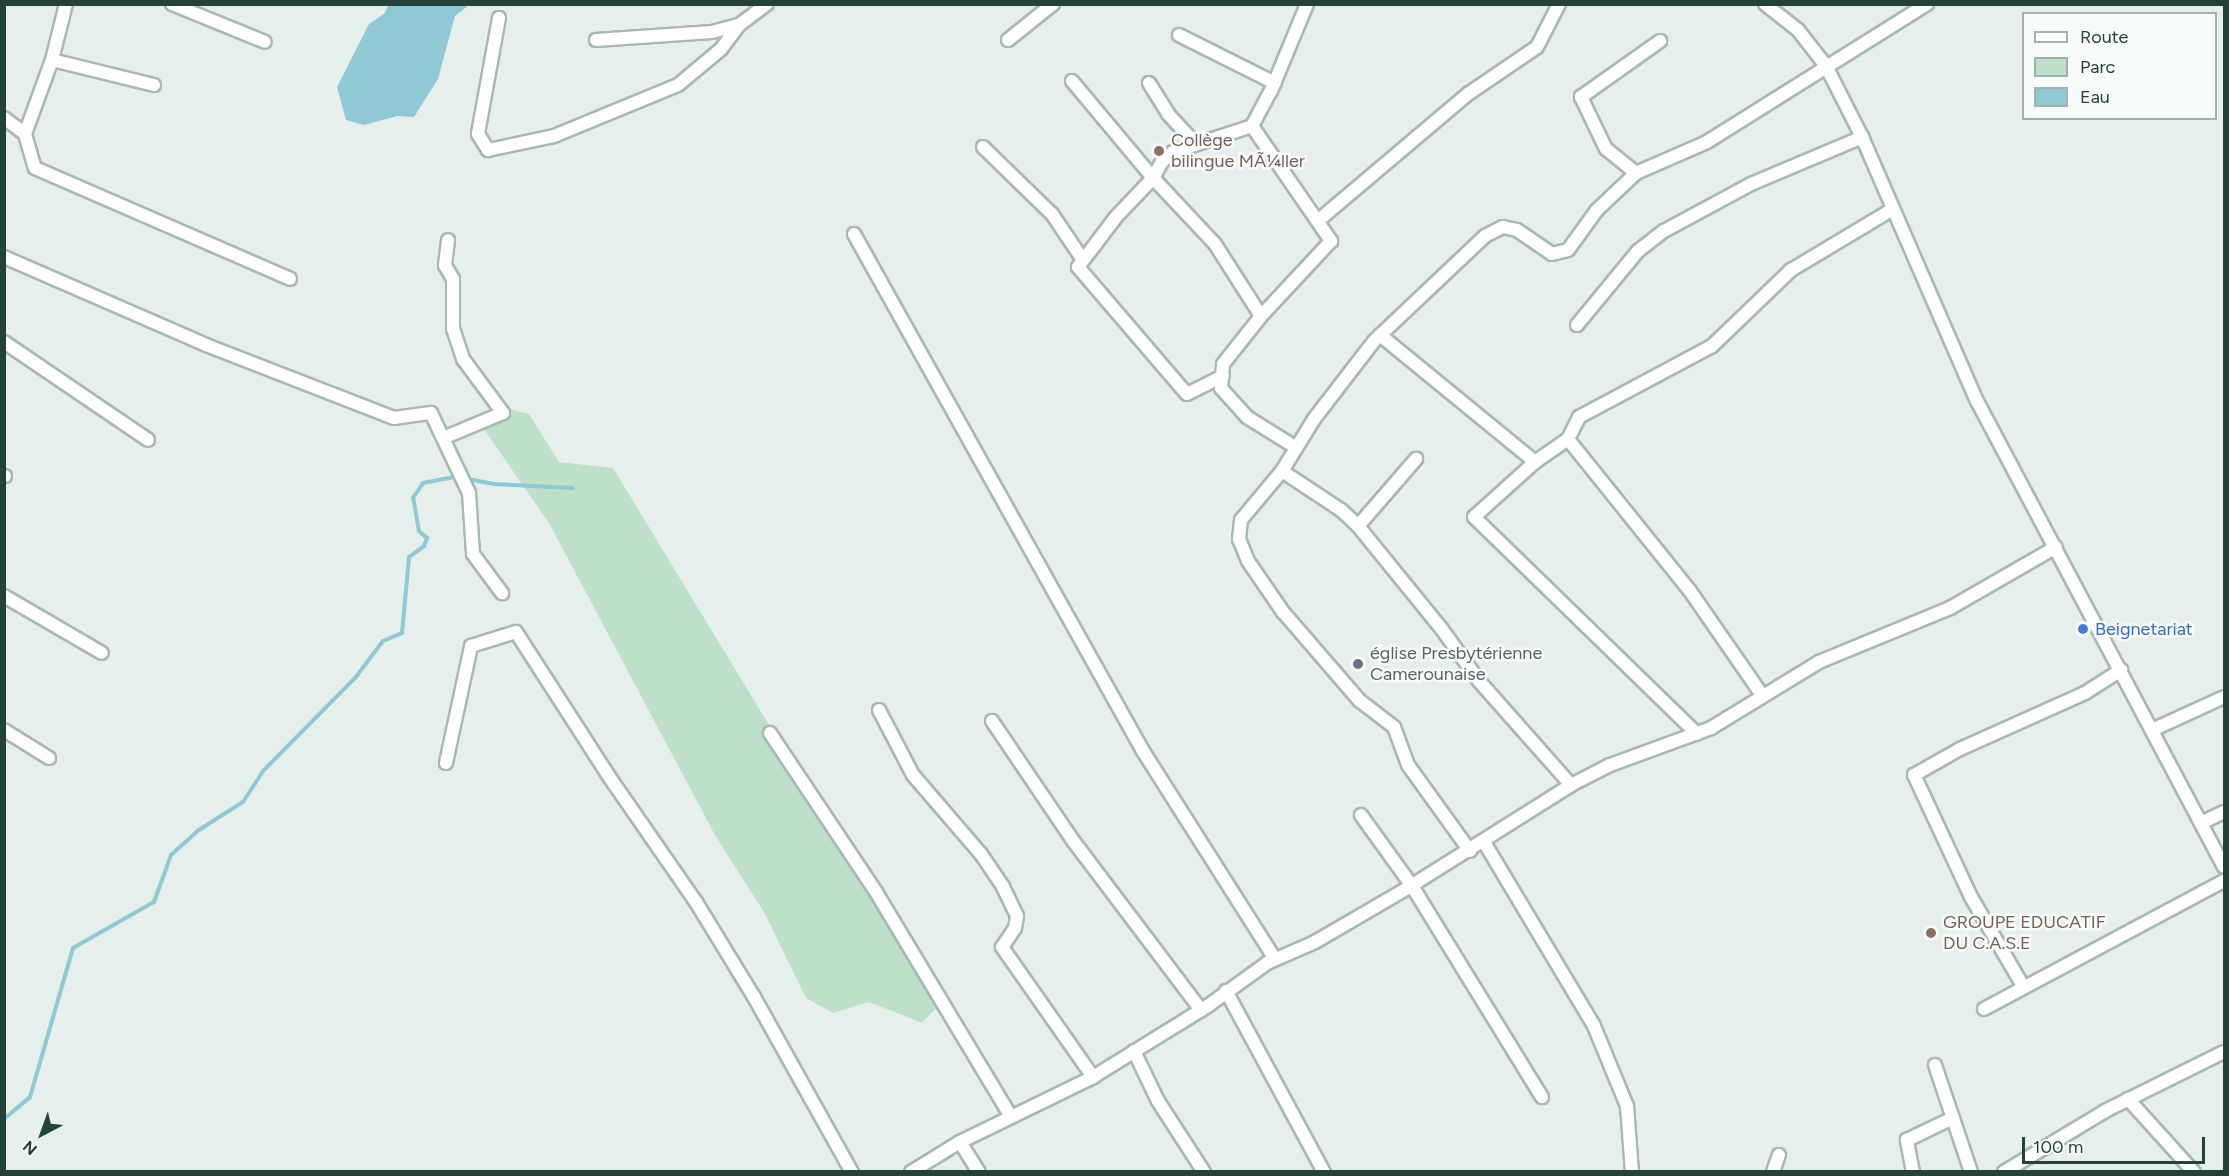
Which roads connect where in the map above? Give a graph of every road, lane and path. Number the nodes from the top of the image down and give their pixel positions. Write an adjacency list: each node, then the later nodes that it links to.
1 (66, 4): 16 (street)
2 (172, 4): 15 (street)
3 (767, 4): 10 (street)
4 (1053, 4): 13 (street)
5 (1307, 4): 19 (street)
6 (1559, 4): 31 (street)
7 (1765, 4): 17 (street)
8 (1927, 4): 17 (street)
9 (499, 18): 10 (street)
10 (739, 25): 12 (street)
11 (1179, 35): 19 (street)
12 (596, 40)
13 (1008, 40)
14 (1660, 41): 28 (street)
15 (265, 42)
16 (51, 60): 21 (street); 24 (street)
17 (1826, 66): 25 (street); 28 (street)
18 (1072, 81): 29 (street)
19 (1275, 82): 23 (street)
20 (1149, 83): 26 (street)
21 (154, 85)
22 (4, 118): 24 (street)
23 (1252, 126): 26 (street); 31 (street)
24 (25, 134): 36 (street)
25 (1862, 137): 30 (street); 38 (street)
26 (1196, 144): 29 (street)
27 (983, 147): 35 (street)
28 (1636, 173): 39 (street)
29 (1153, 178): 35 (street); 37 (street)
30 (1893, 209): 43 (street); 50 (street)
31 (1320, 219): 37 (street)
32 (854, 234): 74 (street)
33 (448, 240): 42 (street)
34 (4, 256): 42 (street)
35 (1083, 260): 41 (street)
36 (291, 279)
37 (1261, 316): 41 (street)
38 (1577, 325)
39 (1380, 335): 45 (street); 47 (street)
40 (4, 342): 44 (street)
41 (1223, 376): 45 (street)
42 (443, 438): 51 (street)
43 (1568, 439): 47 (street); 55 (street)
44 (148, 440)
45 (1295, 447): 48 (street)
46 (1416, 459): 49 (street)
47 (1535, 462): 62 (street)
48 (1282, 471): 49 (street); 70 (street)
49 (1358, 526): 65 (street)
50 (2056, 547): 54 (street); 55 (street)
51 (502, 593)
52 (4, 596): 53 (street)
53 (102, 653)
54 (2121, 670): 60 (street); 75 (street)
55 (1762, 695): 62 (street)
56 (2224, 697): 60 (street)
57 (879, 710): 82 (street)
58 (992, 721): 78 (street)
59 (4, 730): 63 (street)
60 (2152, 730): 68 (street)
61 (770, 733): 85 (street)
62 (1697, 734): 65 (street)
63 (49, 758)
64 (446, 763): 89 (street)
65 (1571, 785): 69 (street)
66 (2224, 812): 68 (street)
67 (1361, 815): 73 (street)
68 (2201, 823): 71 (street)
69 (1484, 842): 70 (street); 94 (street)
70 (1470, 851): 73 (street)
71 (2224, 867)
72 (2224, 881): 75 (street)
73 (1412, 886): 74 (street); 83 (street)
74 (1275, 959): 76 (street)
75 (2023, 986): 77 (street)
76 (1226, 991): 78 (street); 93 (street)
77 (1984, 1009)
78 (1201, 1010): 79 (street)
79 (1134, 1051): 82 (street); 92 (street)
80 (2224, 1052): 84 (street)
81 (1935, 1065): 86 (street)
82 (1093, 1077): 85 (street)
83 (1542, 1097)
84 (2128, 1100): 98 (street); 99 (street)
85 (1011, 1117): 87 (street)
86 (1953, 1118): 96 (street); 97 (street)
87 (960, 1142): 90 (street); 91 (street)
88 (1779, 1155): 95 (street)
89 (852, 1172)
90 (911, 1172)
91 (979, 1172)
92 (1204, 1172)
93 (1324, 1172)
94 (1632, 1172)
95 (1773, 1172)
96 (1913, 1172)
97 (1971, 1172)
98 (2004, 1172)
99 (2194, 1172)

